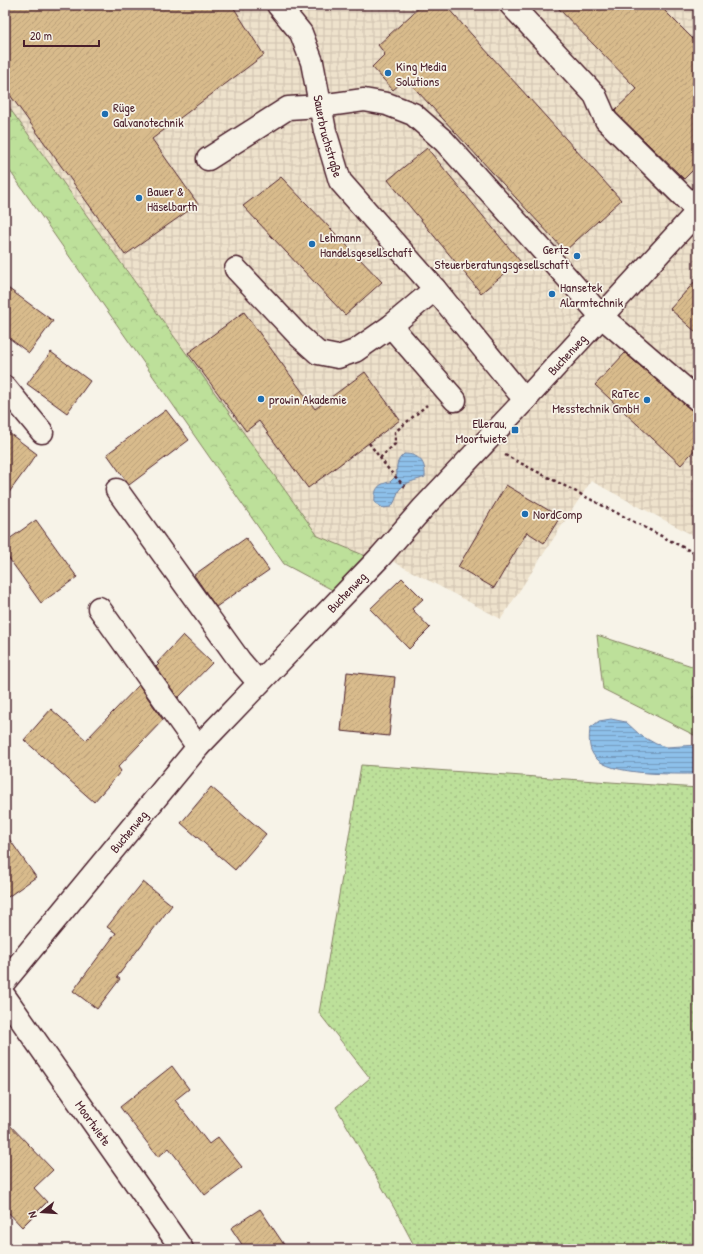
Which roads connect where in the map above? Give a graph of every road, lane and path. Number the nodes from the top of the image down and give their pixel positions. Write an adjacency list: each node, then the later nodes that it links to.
1 (278, 5): 3 (street, Sauerbruchstraße)
2 (511, 5): 5 (street)
3 (320, 106): 4 (street); 7 (street, Sauerbruchstraße); 8 (street)
4 (208, 159)
5 (698, 211): 8 (street, Buchenweg)
6 (236, 269): 9 (street)
7 (435, 289): 9 (street); 12 (street, Sauerbruchstraße)
8 (601, 316): 12 (street, Buchenweg); 13 (street)
9 (391, 326): 11 (street)
10 (5, 387): 15 (street)
11 (455, 400)
12 (525, 400): 17 (street, Buchenweg)
13 (698, 400)
14 (430, 402): 18 (path)
15 (42, 432)
16 (369, 443): 18 (path)
17 (483, 444): 20 (street, Buchenweg); 21 (path)
18 (380, 458): 20 (path)
19 (117, 490): 23 (street)
20 (424, 507): 23 (street, Buchenweg)
21 (698, 555)
22 (99, 608): 24 (street)
23 (259, 683): 24 (street, Buchenweg)
24 (198, 747): 25 (street, Buchenweg)
25 (5, 981)
26 (5, 996): 27 (street, Moortwiete)
27 (179, 1248)

